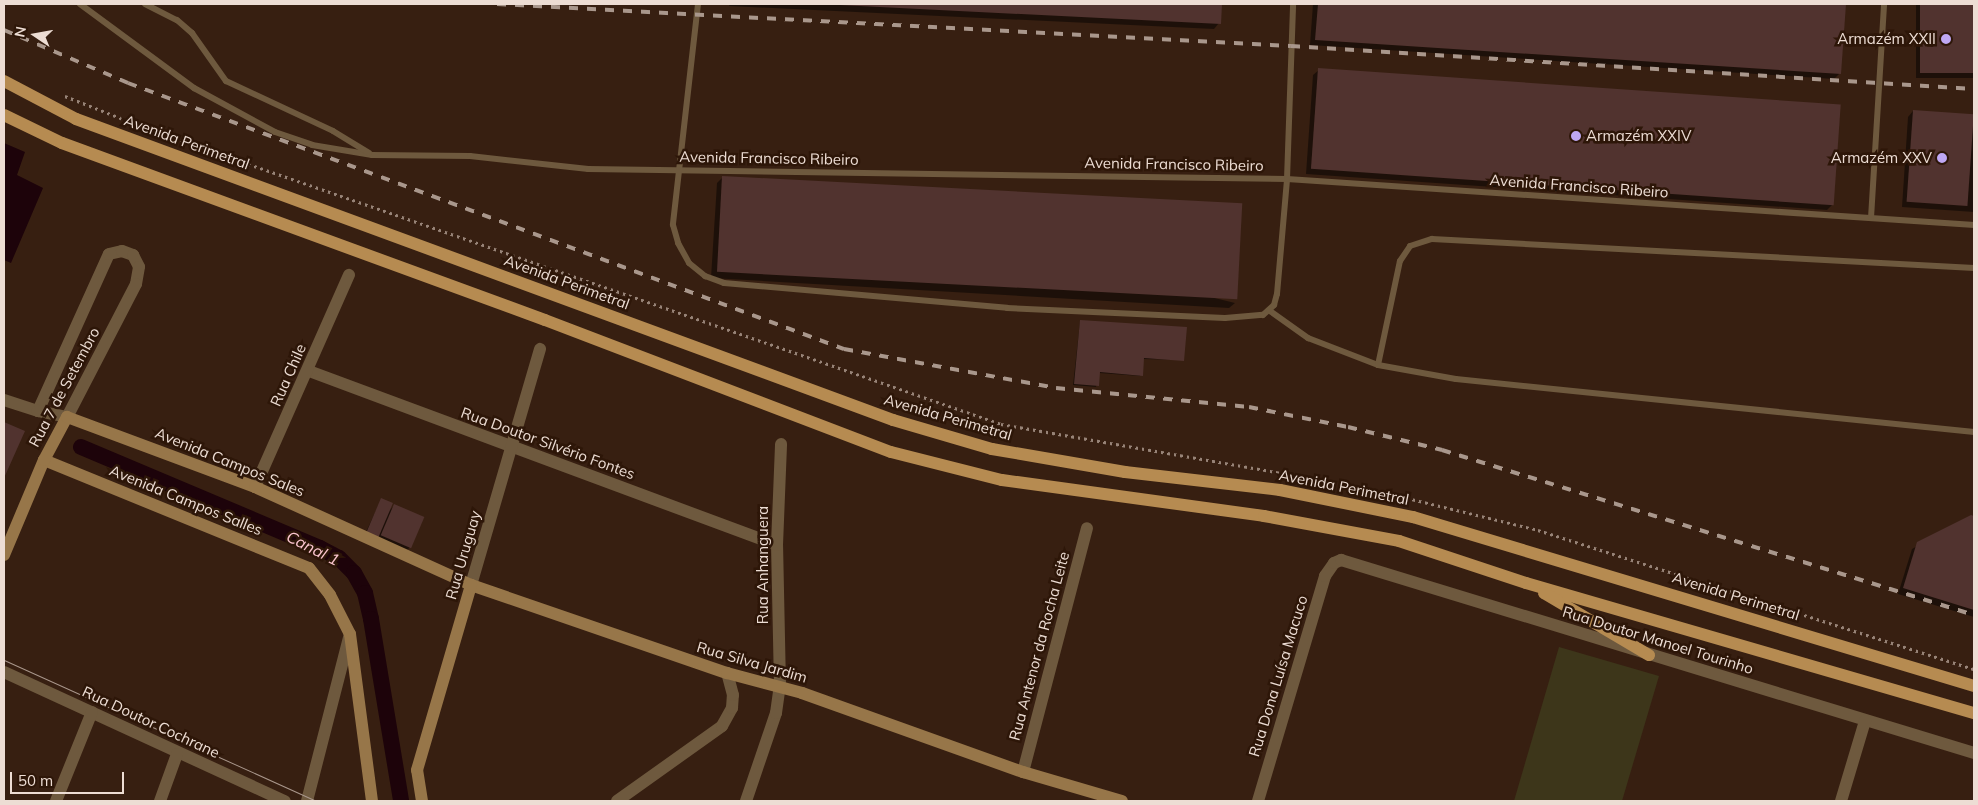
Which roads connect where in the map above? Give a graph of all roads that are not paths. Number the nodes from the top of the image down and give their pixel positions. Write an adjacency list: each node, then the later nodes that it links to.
1 (80, 4): 8 (lane, Avenida Francisco Ribeiro)
2 (145, 4): 8 (lane)
3 (698, 4): 9 (lane)
4 (1293, 4): 10 (lane)
5 (1884, 4): 11 (lane)
6 (4, 80): 39 (main road, Avenida Perimetral)
7 (4, 115): 32 (main road)
8 (372, 155): 9 (lane, Avenida Francisco Ribeiro)
9 (679, 169): 10 (lane, Avenida Francisco Ribeiro); 15 (lane)
10 (1287, 179): 11 (lane, Avenida Francisco Ribeiro); 15 (lane)
11 (1871, 218): 12 (lane, Avenida Francisco Ribeiro)
12 (1974, 225)
13 (1974, 268): 17 (lane)
14 (349, 275): 18 (street, Rua Chile)
15 (1270, 311): 17 (lane)
16 (540, 348): 24 (street, Rua Uruguay)
17 (1378, 365): 22 (lane)
18 (309, 371): 24 (street, Rua Doutor Silvério Fontes); 26 (street, Rua Chile)
19 (4, 400): 20 (street)
20 (38, 410): 21 (street); 21 (street, Rua 7 de Setembro)
21 (67, 417): 25 (street, Rua 7 de Setembro); 26 (street, Avenida Campos Sales)
22 (1974, 432)
23 (781, 444): 29 (street, Rua Anhanguera)
24 (511, 446): 29 (street, Rua Doutor Silvério Fontes); 33 (street, Rua Uruguay)
25 (44, 460): 30 (street, Rua 7 de Setembro); 34 (street, Avenida Campos Salles)
26 (256, 487): 28 (street, Avenida Campos Sales)
27 (1087, 528): 45 (street, Rua Antenor da Rocha Leite)
28 (378, 544): 33 (street, Rua Silva Jardim)
29 (777, 545): 38 (street, Rua Anhanguera)
30 (4, 556)
31 (1334, 563): 35 (street, Rua Doutor Manoel Tourinho); 55 (street, Rua Dona Luísa Macuco)
32 (1526, 583): 35 (main road); 41 (main road)
33 (471, 585): 37 (street, Rua Silva Jardim); 51 (street, Rua Uruguay)
34 (350, 634): 49 (street); 50 (street, Avenida Campos Salles)
35 (1649, 655): 42 (street, Rua Doutor Manoel Tourinho)
36 (4, 672): 40 (street, Rua Doutor Cochrane)
37 (727, 673): 38 (street, Rua Silva Jardim); 52 (street)
38 (780, 686): 45 (street, Rua Silva Jardim); 53 (street, Rua Anhanguera)
39 (1974, 686)
40 (92, 712): 44 (street, Rua Doutor Cochrane); 46 (street)
41 (1974, 714)
42 (1865, 721): 43 (street, Rua Doutor Manoel Tourinho); 56 (street)
43 (1974, 753)
44 (177, 754): 47 (street); 48 (street, Rua Doutor Cochrane)
45 (1023, 772): 54 (street, Rua Silva Jardim)
46 (56, 801)
47 (160, 801)
48 (285, 801)
49 (307, 801)
50 (372, 801)
51 (422, 801)
52 (617, 801)
53 (746, 801)
54 (1122, 801)
55 (1258, 801)
56 (1841, 801)

